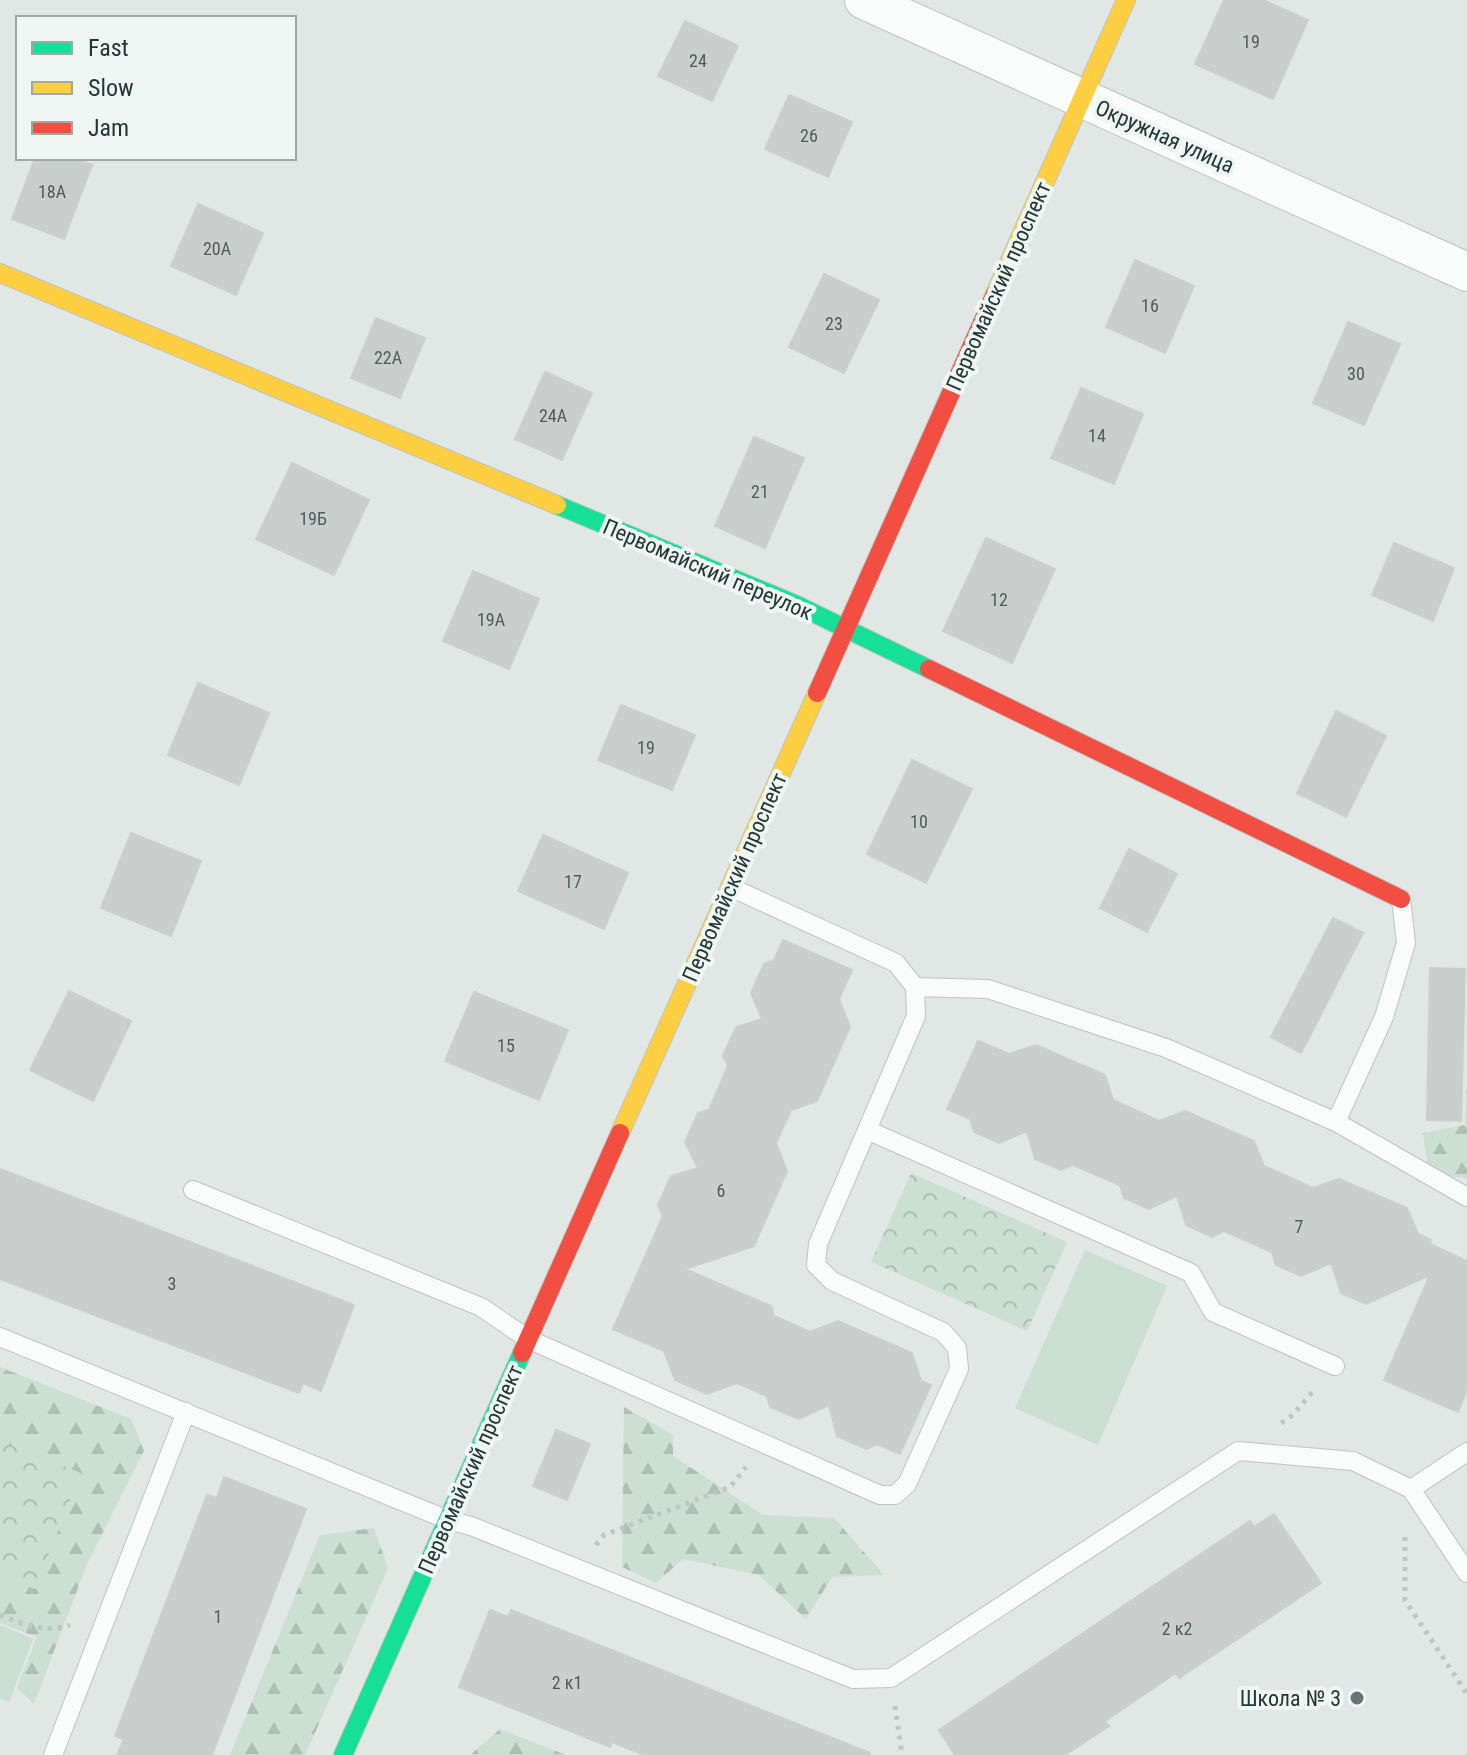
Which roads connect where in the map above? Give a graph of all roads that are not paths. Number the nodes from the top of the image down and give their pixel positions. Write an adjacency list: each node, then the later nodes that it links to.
1 (864, 0): 3 (street, Окружная улица)
2 (1126, 0): 3 (street, Первомайский проспект)
3 (1081, 99): 4 (street, Окружная улица); 6 (street, Первомайский проспект)
4 (1467, 272)
5 (0, 273): 6 (street, Первомайский переулок)
6 (845, 628): 7 (street, Первомайский проспект); 8 (street, Первомайский переулок)
7 (730, 887): 9 (lane); 15 (street, Первомайский проспект)
8 (1401, 899): 10 (lane)
9 (915, 987): 10 (lane); 11 (lane)
10 (1336, 1122): 13 (lane)
11 (867, 1130): 15 (lane); 16 (lane)
12 (193, 1190): 15 (lane)
13 (1467, 1197)
14 (0, 1337): 17 (lane)
15 (528, 1339): 20 (street, Первомайский проспект)
16 (1335, 1366)
17 (186, 1412): 20 (lane); 22 (lane)
18 (1467, 1452): 19 (lane)
19 (1411, 1489): 20 (lane); 21 (lane)
20 (448, 1520): 23 (street, Первомайский проспект)
21 (1467, 1573)
22 (53, 1755)
23 (343, 1755)

